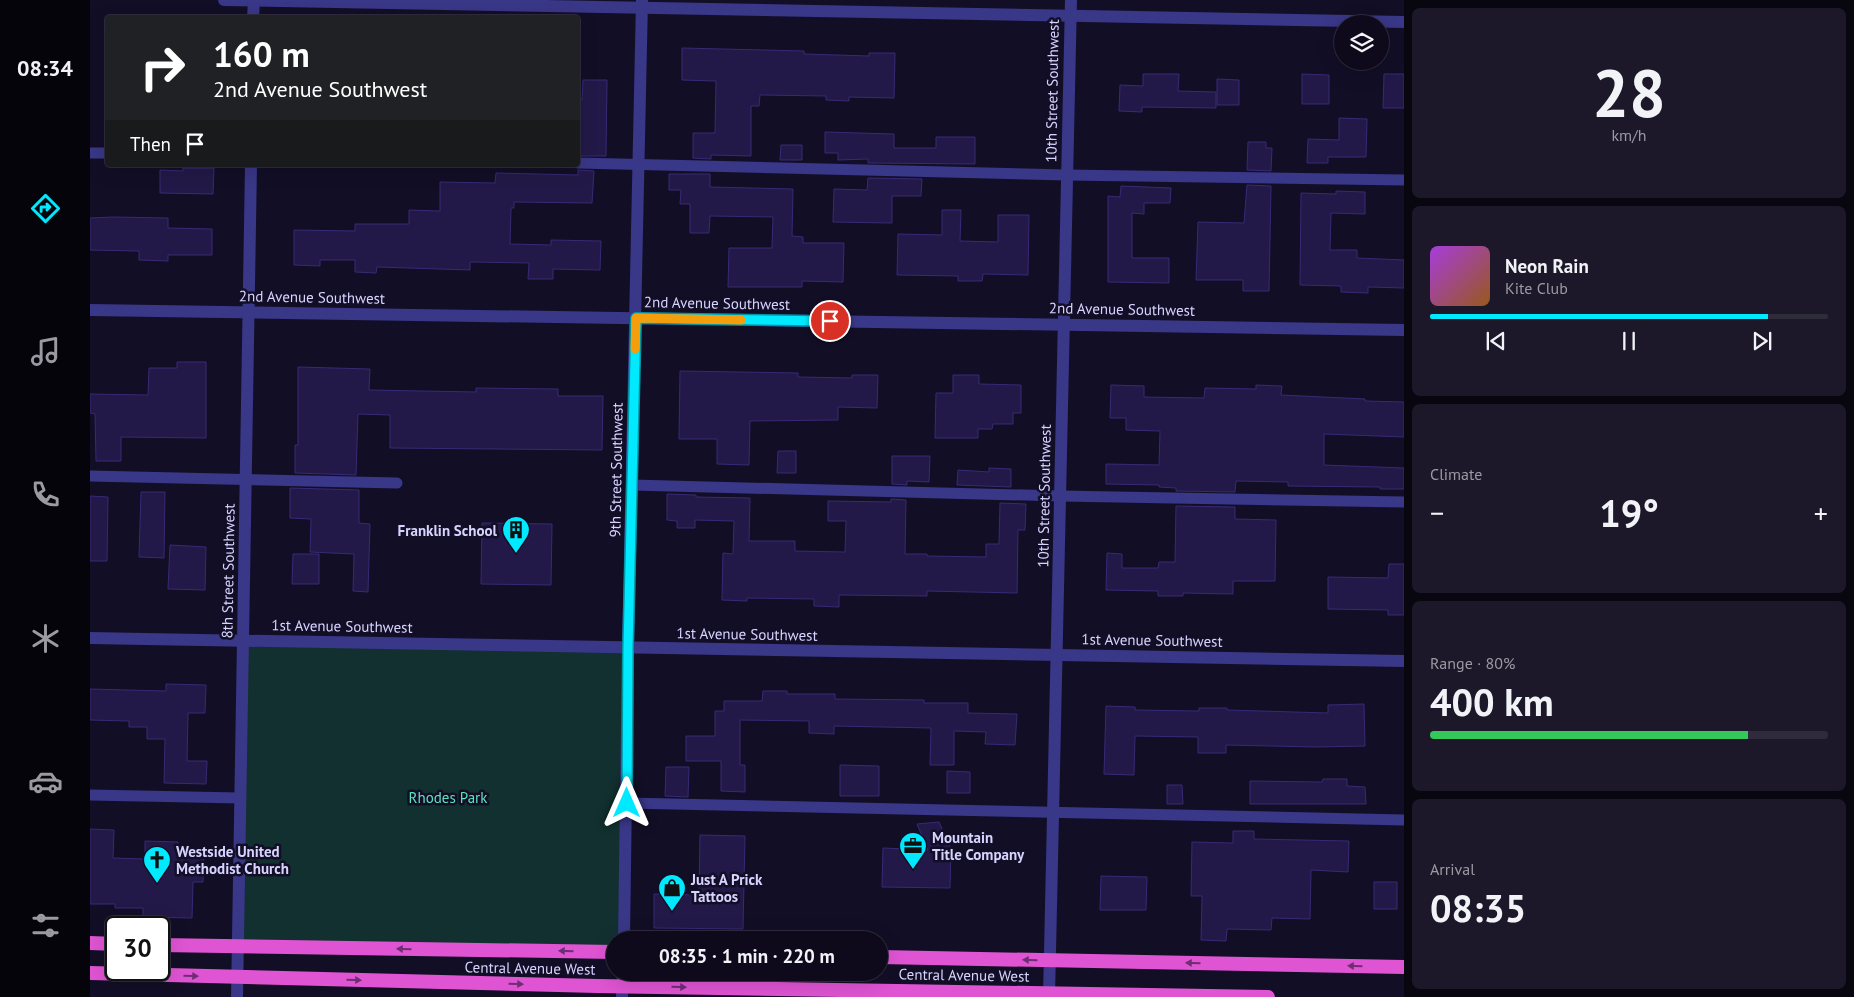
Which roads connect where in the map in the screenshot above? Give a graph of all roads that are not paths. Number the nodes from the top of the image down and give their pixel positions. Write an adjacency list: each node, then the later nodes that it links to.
1 (224, 0): 2 (street)
2 (254, 0): 4 (street); 5 (street)
3 (1071, 0): 6 (street, 10th Street Southwest)
4 (642, 4): 6 (street); 11 (street, 9th Street Southwest)
5 (253, 15)
6 (1070, 16): 7 (street); 13 (street, 10th Street Southwest)
7 (1404, 22)
8 (90, 152): 9 (lane)
9 (105, 153)
10 (580, 163): 11 (lane)
11 (638, 164): 13 (lane); 17 (street, 9th Street Southwest)
12 (251, 167): 16 (street, 8th Street Southwest)
13 (1067, 175): 14 (lane); 18 (street, 10th Street Southwest)
14 (1404, 180)
15 (90, 310): 16 (street, 2nd Avenue Southwest)
16 (248, 312): 17 (street, 2nd Avenue Southwest); 21 (street, 8th Street Southwest)
17 (636, 318): 18 (street, 2nd Avenue Southwest); 23 (street, 9th Street Southwest)
18 (1064, 325): 19 (street, 2nd Avenue Southwest); 24 (street, 10th Street Southwest)
19 (1404, 330)
20 (90, 476): 21 (lane)
21 (246, 480): 22 (lane); 27 (street, 8th Street Southwest)
22 (397, 483)
23 (632, 485): 24 (lane); 28 (street, 9th Street Southwest)
24 (1060, 496): 25 (lane); 29 (street, 10th Street Southwest)
25 (1404, 502)
26 (90, 638): 27 (street, 1st Avenue Southwest)
27 (243, 640): 28 (street, 1st Avenue Southwest); 32 (street, 8th Street Southwest)
28 (628, 648): 29 (street, 1st Avenue Southwest); 33 (street, 9th Street Southwest)
29 (1056, 655): 30 (street, 1st Avenue Southwest); 34 (street, 10th Street Southwest)
30 (1404, 661)
31 (90, 795): 32 (lane)
32 (240, 798): 40 (street, 8th Street Southwest)
33 (627, 803): 34 (lane); 36 (street, 9th Street Southwest)
34 (1053, 812): 35 (lane); 43 (street, 10th Street Southwest)
35 (1404, 820)
36 (624, 931)
37 (90, 943): 38 (highway)
38 (105, 944)
39 (170, 945): 40 (highway, Central Avenue West)
40 (236, 946): 41 (highway, Central Avenue West, one-way to 40); 46 (street, 8th Street Southwest)
41 (606, 952)
42 (888, 957): 43 (highway, Central Avenue West, one-way to 42)
43 (1050, 960): 44 (highway, Central Avenue West, one-way to 43); 48 (street, 10th Street Southwest)
44 (1404, 966)
45 (90, 973): 46 (highway, Central Avenue West, one-way to 46)
46 (237, 977): 47 (highway, Central Avenue West, one-way to 47); 49 (street, 8th Street Southwest)
47 (622, 985): 48 (highway, Central Avenue West, one-way to 48)
48 (1049, 995): 50 (highway, Central Avenue West)
49 (237, 997)
50 (1268, 997)

